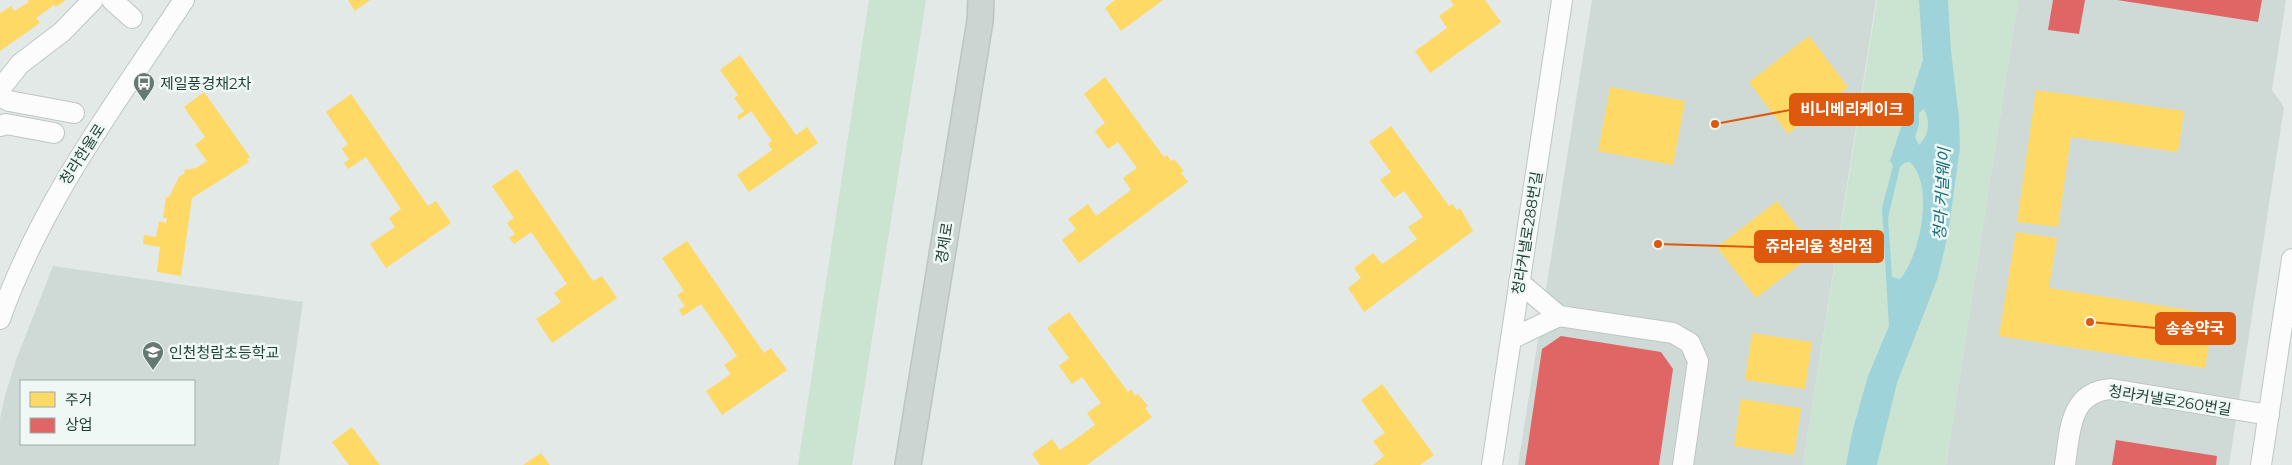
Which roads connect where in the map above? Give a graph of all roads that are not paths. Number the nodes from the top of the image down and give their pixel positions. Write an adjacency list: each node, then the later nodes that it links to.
1 (93, 0): 7 (street)
2 (112, 0): 6 (street)
3 (184, 0): 15 (street, 청라한울로)
4 (1562, 0): 13 (street, 청라커낼로288번길)
5 (982, 7): 18 (main road, 경제로)
6 (132, 18)
7 (0, 89)
8 (0, 96): 9 (street)
9 (74, 113)
10 (0, 126): 11 (street)
11 (54, 133)
12 (2292, 259): 17 (street)
13 (1519, 282): 14 (street); 16 (street, 청라커낼로288번길)
14 (1560, 316): 16 (street); 20 (street)
15 (0, 319)
16 (1511, 339): 19 (street, 청라커낼로288번길)
17 (2269, 415): 21 (street, 청라커낼로260번길); 22 (street)
18 (908, 465)
19 (1492, 465)
20 (1683, 465)
21 (2065, 465)
22 (2261, 465)

